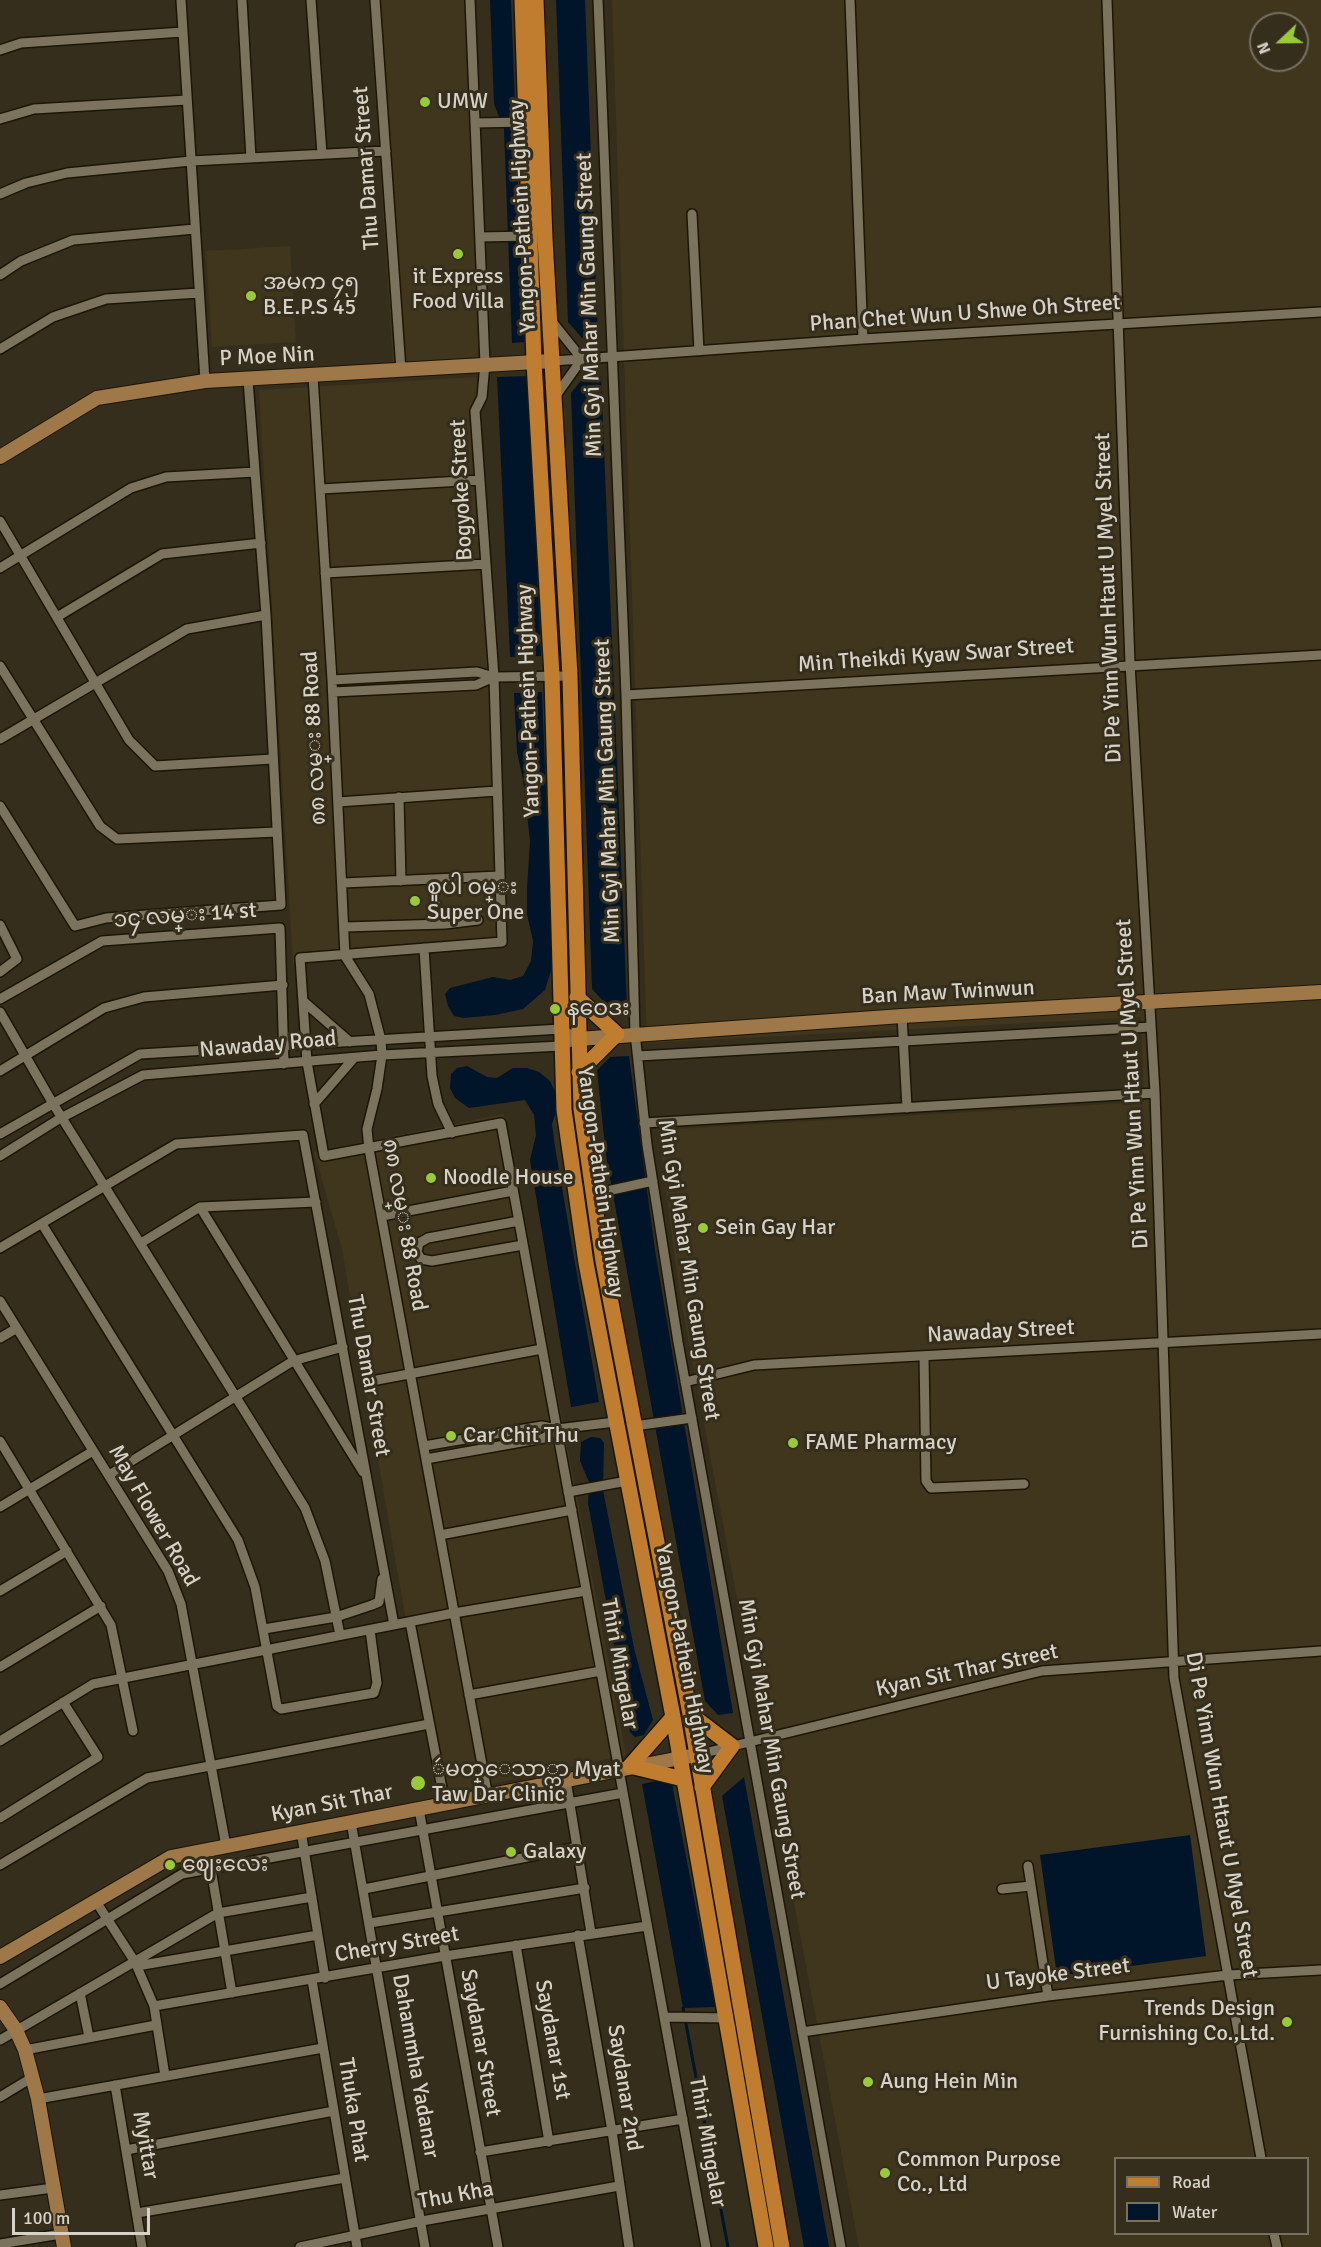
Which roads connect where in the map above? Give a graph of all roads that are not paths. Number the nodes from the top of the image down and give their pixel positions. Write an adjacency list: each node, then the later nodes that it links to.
1 (181, 0): 11 (street)
2 (242, 0): 19 (street)
3 (311, 0): 18 (street)
4 (375, 0): 17 (street, Thu Damar Street)
5 (470, 0): 16 (street, Bogyoke Street)
6 (522, 0): 15 (main road, Yangon-Pathein Highway)
7 (536, 0): 29 (main road, Yangon-Pathein Highway)
8 (598, 0): 34 (street, Min Gyi Mahar Min Gaung Street)
9 (850, 0): 31 (street)
10 (1107, 0): 30 (street, Di Pe Yinn Wun Htaut U Myel Street)
11 (183, 32): 12 (street); 13 (street)
12 (0, 50)
13 (187, 100): 14 (street); 20 (street)
14 (0, 119)
15 (523, 122): 16 (street); 25 (main road, Yangon-Pathein Highway)
16 (475, 123): 24 (street, Bogyoke Street)
17 (386, 151): 18 (street); 39 (street, Thu Damar Street)
18 (322, 154): 19 (street)
19 (251, 158): 20 (street)
20 (191, 161): 21 (street); 23 (street)
21 (0, 194)
22 (692, 214): 33 (street)
23 (195, 229): 26 (street); 27 (street)
24 (480, 237): 25 (street); 38 (street, Bogyoke Street)
25 (528, 237): 37 (main road, Yangon-Pathein Highway)
26 (0, 275)
27 (200, 292): 32 (street); 42 (street)
28 (1321, 312): 30 (street, Phan Chet Wun U Shwe Oh Street)
29 (550, 319): 35 (street); 36 (main road, Yangon-Pathein Highway)
30 (1119, 323): 31 (street, Phan Chet Wun U Shwe Oh Street); 57 (street, Di Pe Yinn Wun Htaut U Myel Street)
31 (863, 339): 33 (street, Phan Chet Wun U Shwe Oh Street)
32 (0, 349)
33 (699, 351): 34 (street, Phan Chet Wun U Shwe Oh Street)
34 (611, 357): 35 (street, Phan Chet Wun U Shwe Oh Street); 65 (street, Min Gyi Mahar Min Gaung Street)
35 (582, 359): 36 (street, Phan Chet Wun U Shwe Oh Street); 43 (street)
36 (553, 361): 37 (street, P Moe Nin); 43 (main road, Yangon-Pathein Highway)
37 (534, 362): 38 (street, P Moe Nin); 59 (main road, Yangon-Pathein Highway)
38 (485, 363): 39 (street, P Moe Nin); 46 (street, Bogyoke Street)
39 (401, 369): 40 (street, P Moe Nin)
40 (313, 376): 41 (street, P Moe Nin); 47 (street, ၈၈ လမ္း 88 Road)
41 (248, 380): 42 (street, P Moe Nin); 45 (street)
42 (205, 381): 44 (street, P Moe Nin)
43 (554, 399): 60 (main road, Yangon-Pathein Highway)
44 (0, 457)
45 (255, 472): 49 (street); 50 (street)
46 (480, 480): 47 (street); 51 (street, Bogyoke Street)
47 (321, 489): 53 (street, ၈၈ လမ္း 88 Road)
48 (0, 521): 50 (street)
49 (261, 543): 54 (street); 55 (street)
50 (20, 555): 52 (street); 55 (street)
51 (486, 564): 53 (street); 61 (street, Bogyoke Street)
52 (0, 568)
53 (325, 573): 62 (street, ၈၈ လမ္း 88 Road)
54 (266, 615): 63 (street); 68 (street)
55 (57, 617): 63 (street)
56 (1321, 655): 57 (street, Min Theikdi Kyaw Swar Street)
57 (1130, 664): 65 (street, Min Theikdi Kyaw Swar Street); 88 (street, Di Pe Yinn Wun Htaut U Myel Street)
58 (0, 666): 66 (street)
59 (552, 676): 60 (street); 61 (street); 92 (main road, Yangon-Pathein Highway)
60 (570, 676): 85 (main road, Yangon-Pathein Highway)
61 (494, 677): 62 (street); 64 (street); 69 (street, Bogyoke Street)
62 (332, 680): 64 (street, ၈၈ လမ္း 88 Road)
63 (96, 682): 66 (street); 68 (street)
64 (333, 692): 71 (street, ၈၈ လမ္း 88 Road)
65 (626, 695): 93 (street, Min Gyi Mahar Min Gaung Street)
66 (33, 720): 67 (street); 73 (street)
67 (0, 739)
68 (273, 759): 73 (street)
69 (497, 791): 70 (street); 74 (street, Bogyoke Street)
70 (399, 797): 71 (street); 75 (street)
71 (338, 802): 76 (street, ၈၈ လမ္း 88 Road)
72 (0, 806): 73 (street)
73 (277, 832)
74 (500, 876): 75 (street); 80 (street, Bogyoke Street)
75 (401, 880): 76 (street)
76 (343, 883): 79 (street, ၈၈ လမ္း 88 Road)
77 (478, 920): 79 (street)
78 (0, 925): 82 (street)
79 (344, 927): 81 (street, ၈၈ လမ္း 88 Road)
80 (424, 948): 81 (street); 95 (street)
81 (345, 956): 87 (street); 97 (street, ၈၈ လမ္း 88 Road)
82 (0, 972)
83 (283, 985): 86 (street, ၁၄ လမ္း 14 st); 101 (street); 104 (street)
84 (1321, 992): 88 (street, Ban Maw Twinwun)
85 (577, 997): 94 (main road); 96 (main road, Yangon-Pathein Highway)
86 (0, 999)
87 (303, 1001): 99 (street); 100 (street)
88 (1150, 1002): 90 (street, Ban Maw Twinwun); 91 (street, Di Pe Yinn Wun Htaut U Myel Street)
89 (0, 1012): 104 (street)
90 (902, 1016): 93 (street, Ban Maw Twinwun); 98 (street)
91 (1151, 1027): 98 (street); 112 (street, Di Pe Yinn Wun Htaut U Myel Street)
92 (561, 1029): 95 (street, Nawaday Road); 96 (street); 102 (main road, Yangon-Pathein Highway)
93 (635, 1033): 94 (street, Ban Maw Twinwun); 106 (street, Min Gyi Mahar Min Gaung Street)
94 (617, 1034): 96 (street, Ban Maw Twinwun); 111 (main road)
95 (429, 1037): 97 (street, Nawaday Road); 103 (street)
96 (578, 1039): 102 (street, Nawaday Road); 111 (main road, Yangon-Pathein Highway)
97 (381, 1040): 99 (street, Nawaday Road); 105 (street, ၈၈ လမ္း 88 Road)
98 (903, 1041): 106 (street); 115 (street)
99 (350, 1042): 100 (street, Nawaday Road)
100 (305, 1045): 101 (street, Nawaday Road); 108 (street)
101 (283, 1046): 109 (street); 113 (street, Nawaday Road)
102 (561, 1046): 103 (street, Nawaday Road); 148 (main road, Yangon-Pathein Highway)
103 (430, 1053): 105 (street, Nawaday Road); 118 (street)
104 (27, 1054): 110 (street); 113 (street)
105 (382, 1055): 107 (street, Nawaday Road); 120 (street, ၈၈ လမ္း 88 Road)
106 (638, 1056): 117 (street, Min Gyi Mahar Min Gaung Street)
107 (354, 1058): 108 (street, Nawaday Road); 114 (street)
108 (307, 1062): 109 (street, Nawaday Road); 114 (street)
109 (284, 1064): 116 (street, Nawaday Road)
110 (0, 1071)
111 (579, 1072): 125 (main road, Yangon-Pathein Highway)
112 (1155, 1093): 115 (street); 138 (street, Di Pe Yinn Wun Htaut U Myel Street)
113 (52, 1102): 116 (street); 119 (street, Nawaday Road)
114 (314, 1104): 120 (street)
115 (907, 1108): 117 (street)
116 (62, 1118): 121 (street, Nawaday Road); 123 (street)
117 (644, 1123): 122 (street, Min Gyi Mahar Min Gaung Street)
118 (452, 1133): 120 (street); 124 (street, Thiri Mingalar)
119 (0, 1134)
120 (369, 1149): 128 (street, ၈၈ လမ္း 88 Road)
121 (0, 1156)
122 (650, 1182): 125 (street); 145 (street, Min Gyi Mahar Min Gaung Street)
123 (106, 1186): 126 (street, Thu Damar Street); 130 (street); 131 (street)
124 (513, 1191): 128 (street); 129 (street, Thiri Mingalar)
125 (593, 1194): 149 (main road, Yangon-Pathein Highway)
126 (316, 1202): 127 (street); 139 (street, Thu Damar Street)
127 (200, 1207): 131 (street); 142 (street)
128 (382, 1216): 143 (street, ၈၈ လမ္း 88 Road)
129 (519, 1221): 132 (street, Thiri Mingalar); 132 (street)
130 (42, 1224): 133 (street); 151 (street)
131 (141, 1243): 146 (street)
132 (523, 1245): 140 (street, Thiri Mingalar)
133 (0, 1248)
134 (0, 1301): 135 (street, May Flower Road)
135 (17, 1328): 137 (street); 156 (street, May Flower Road)
136 (1321, 1334): 138 (street, Nawaday Street)
137 (0, 1338)
138 (1165, 1343): 141 (street, Nawaday Street); 181 (street, Di Pe Yinn Wun Htaut U Myel Street)
139 (343, 1347): 142 (street); 159 (street, Thu Damar Street)
140 (542, 1349): 143 (street); 150 (street, Thiri Mingalar)
141 (924, 1356): 145 (street, Nawaday Street); 161 (street)
142 (293, 1361): 146 (street); 159 (street)
143 (411, 1374): 144 (street); 154 (street, ၈၈ လမ္း 88 Road)
144 (377, 1380)
145 (685, 1382): 147 (street, Min Gyi Mahar Min Gaung Street)
146 (236, 1398): 151 (street); 173 (street)
147 (688, 1418): 149 (street); 193 (street, Min Gyi Mahar Min Gaung Street)
148 (615, 1422): 150 (street); 160 (main road, Yangon-Pathein Highway)
149 (634, 1426): 188 (main road, Yangon-Pathein Highway)
150 (557, 1429): 152 (street); 155 (street); 163 (street, Thiri Mingalar)
151 (174, 1436): 158 (street); 176 (street)
152 (486, 1436): 154 (street); 155 (street)
153 (0, 1441): 162 (street)
154 (424, 1446): 157 (street, ၈၈ လမ္း 88 Road)
155 (489, 1448): 157 (street)
156 (93, 1451): 158 (street, May Flower Road); 162 (street)
157 (426, 1459): 166 (street, ၈၈ လမ္း 88 Road)
158 (109, 1475): 182 (street, May Flower Road)
159 (366, 1476): 168 (street, Thu Damar Street)
160 (627, 1481): 163 (street); 189 (main road, Yangon-Pathein Highway)
161 (1024, 1484)
162 (29, 1490): 164 (street); 167 (street)
163 (568, 1492): 165 (street, Thiri Mingalar)
164 (0, 1507)
165 (572, 1510): 166 (street); 170 (street, Thiri Mingalar)
166 (440, 1535): 172 (street, ၈၈ လမ္း 88 Road)
167 (67, 1551): 169 (street); 171 (street)
168 (384, 1569): 173 (street); 175 (street, Thu Damar Street)
169 (0, 1591)
170 (586, 1591): 172 (street); 184 (street, Thiri Mingalar)
171 (101, 1606): 183 (street); 185 (street)
172 (454, 1613): 174 (street); 186 (street, ၈၈ လမ္း 88 Road)
173 (336, 1617): 176 (street); 178 (street)
174 (410, 1622): 175 (street); 190 (street)
175 (394, 1625): 177 (street)
176 (264, 1629): 179 (street)
177 (370, 1630): 178 (street); 179 (street)
178 (340, 1635): 179 (street)
179 (268, 1650): 182 (street)
180 (1321, 1651): 181 (street, Kyan Sit Thar Street)
181 (1173, 1660): 193 (street, Kyan Sit Thar Street); 240 (street, Di Pe Yinn Wun Htaut U Myel Street)
182 (193, 1665): 185 (street); 197 (street, May Flower Road)
183 (0, 1667)
184 (601, 1671): 186 (street); 198 (street, Thiri Mingalar)
185 (122, 1680): 187 (street); 191 (street)
186 (469, 1695): 203 (street, ၈၈ လမ္း 88 Road)
187 (63, 1702): 192 (street); 207 (street)
188 (690, 1714): 194 (main road); 195 (main road, Yangon-Pathein Highway)
189 (673, 1717): 196 (main road, Yangon-Pathein Highway); 198 (main road)
190 (429, 1724): 197 (street); 205 (street)
191 (133, 1731)
192 (0, 1741)
193 (750, 1743): 194 (street, Kyan Sit Thar Street); 253 (street, Min Gyi Mahar Min Gaung Street)
194 (732, 1746): 195 (street, Kyan Sit Thar Street); 201 (main road)
195 (696, 1755): 196 (street, Kyan Sit Thar); 201 (main road, Yangon-Pathein Highway)
196 (680, 1758): 198 (street, Kyan Sit Thar); 199 (main road, Yangon-Pathein Highway)
197 (212, 1767): 212 (street, May Flower Road); 215 (street)
198 (624, 1767): 199 (main road); 200 (street, Kyan Sit Thar); 202 (street, Thiri Mingalar)
199 (683, 1779): 250 (main road, Yangon-Pathein Highway)
200 (566, 1780): 203 (street, Kyan Sit Thar); 204 (street)
201 (702, 1786): 289 (main road, Yangon-Pathein Highway)
202 (623, 1793): 204 (street); 229 (street, Thiri Mingalar)
203 (488, 1797): 205 (street, Kyan Sit Thar)
204 (570, 1803): 209 (street); 213 (street)
205 (445, 1804): 206 (street, Kyan Sit Thar)
206 (419, 1809): 208 (street, Kyan Sit Thar); 209 (street, Saydanar Street)
207 (0, 1818)
208 (351, 1822): 210 (street, Kyan Sit Thar); 211 (street, Dahammha Yadanar)
209 (423, 1830): 211 (street); 218 (street, Saydanar Street)
210 (301, 1831): 212 (street, Kyan Sit Thar); 214 (street)
211 (356, 1842): 214 (street); 221 (street, Dahammha Yadanar)
212 (226, 1846): 224 (street, Kyan Sit Thar)
213 (578, 1847): 218 (street); 220 (street)
214 (305, 1852): 217 (street); 223 (street)
215 (0, 1865)
216 (1028, 1866): 219 (street)
217 (211, 1869): 225 (street); 227 (street)
218 (431, 1876): 221 (street); 226 (street, Saydanar Street)
219 (1031, 1886): 222 (street); 246 (street)
220 (585, 1888): 226 (street); 230 (street)
221 (364, 1889): 228 (street, Dahammha Yadanar)
222 (1002, 1889)
223 (312, 1897): 225 (street); 231 (street)
224 (95, 1900): 227 (street); 236 (street, Kyan Sit Thar)
225 (218, 1913): 234 (street); 237 (street)
226 (437, 1913): 228 (street); 235 (street, Saydanar Street)
227 (107, 1919): 237 (street); 243 (street)
228 (370, 1923): 238 (street, Dahammha Yadanar)
229 (647, 1926): 230 (street, Cherry Street); 249 (street, Thiri Mingalar)
230 (591, 1933): 232 (street, Cherry Street)
231 (318, 1935): 234 (street); 241 (street)
232 (578, 1935): 233 (street, Cherry Street); 265 (street, Saydanar 2nd)
233 (516, 1945): 235 (street, Cherry Street); 266 (street, Saydanar 1st)
234 (225, 1951): 237 (street); 245 (street)
235 (445, 1956): 238 (street, Cherry Street); 268 (street, Saydanar Street)
236 (0, 1957)
237 (136, 1964): 244 (street); 247 (street)
238 (379, 1969): 241 (street, Cherry Street); 276 (street, Dahammha Yadanar)
239 (1321, 1970): 240 (street, U Tayoke Street)
240 (1228, 1975): 246 (street, U Tayoke Street); 269 (street, Di Pe Yinn Wun Htaut U Myel Street)
241 (325, 1978): 242 (street, Cherry Street)
242 (312, 1980): 245 (street, Cherry Street); 256 (street, Thuka Phat)
243 (0, 1984)
244 (80, 1993): 252 (street); 254 (street)
245 (232, 1993): 247 (street, Cherry Street)
246 (1048, 1996): 253 (street, U Tayoke Street)
247 (154, 2006): 251 (street)
248 (0, 2007): 252 (street)
249 (664, 2017): 250 (street); 264 (street, Thiri Mingalar)
250 (728, 2018): 288 (main road, Yangon-Pathein Highway)
251 (156, 2025): 254 (street); 258 (street)
252 (16, 2030): 255 (street); 257 (street)
253 (802, 2032): 290 (street, Min Gyi Mahar Min Gaung Street)
254 (89, 2037): 257 (street)
255 (0, 2040)
256 (323, 2048): 258 (street); 263 (street, Thuka Phat)
257 (26, 2050): 259 (street)
258 (165, 2076): 260 (street)
259 (33, 2077): 261 (street); 262 (street)
260 (115, 2085): 262 (street); 267 (street, Myittar)
261 (0, 2097)
262 (38, 2099): 272 (street)
263 (334, 2111): 267 (street); 270 (street, Thuka Phat)
264 (683, 2119): 265 (street); 287 (street, Thiri Mingalar)
265 (612, 2131): 266 (street); 271 (street, Saydanar 2nd)
266 (549, 2142): 268 (street)
267 (126, 2150): 275 (street, Myittar)
268 (480, 2152): 274 (street, Saydanar Street)
269 (1261, 2157)
270 (345, 2178): 275 (street); 277 (street, Thuka Phat)
271 (619, 2186): 274 (street, Thu Kha); 285 (street, Saydanar 2nd)
272 (53, 2187): 273 (street); 278 (street)
273 (0, 2195)
274 (492, 2210): 276 (street, Thu Kha); 284 (street, Saydanar Street)
275 (137, 2213): 280 (street, Myittar)
276 (422, 2221): 277 (street, Thu Kha); 283 (street, Dahammha Yadanar)
277 (356, 2236): 281 (street, Thu Kha); 282 (street, Thuka Phat)
278 (62, 2241): 279 (street)
279 (0, 2244)
280 (142, 2247)
281 (300, 2247)
282 (357, 2247)
283 (425, 2247)
284 (498, 2247)
285 (628, 2247)
286 (701, 2247): 287 (street)
287 (706, 2247)
288 (766, 2247)
289 (782, 2247)
290 (841, 2247)

